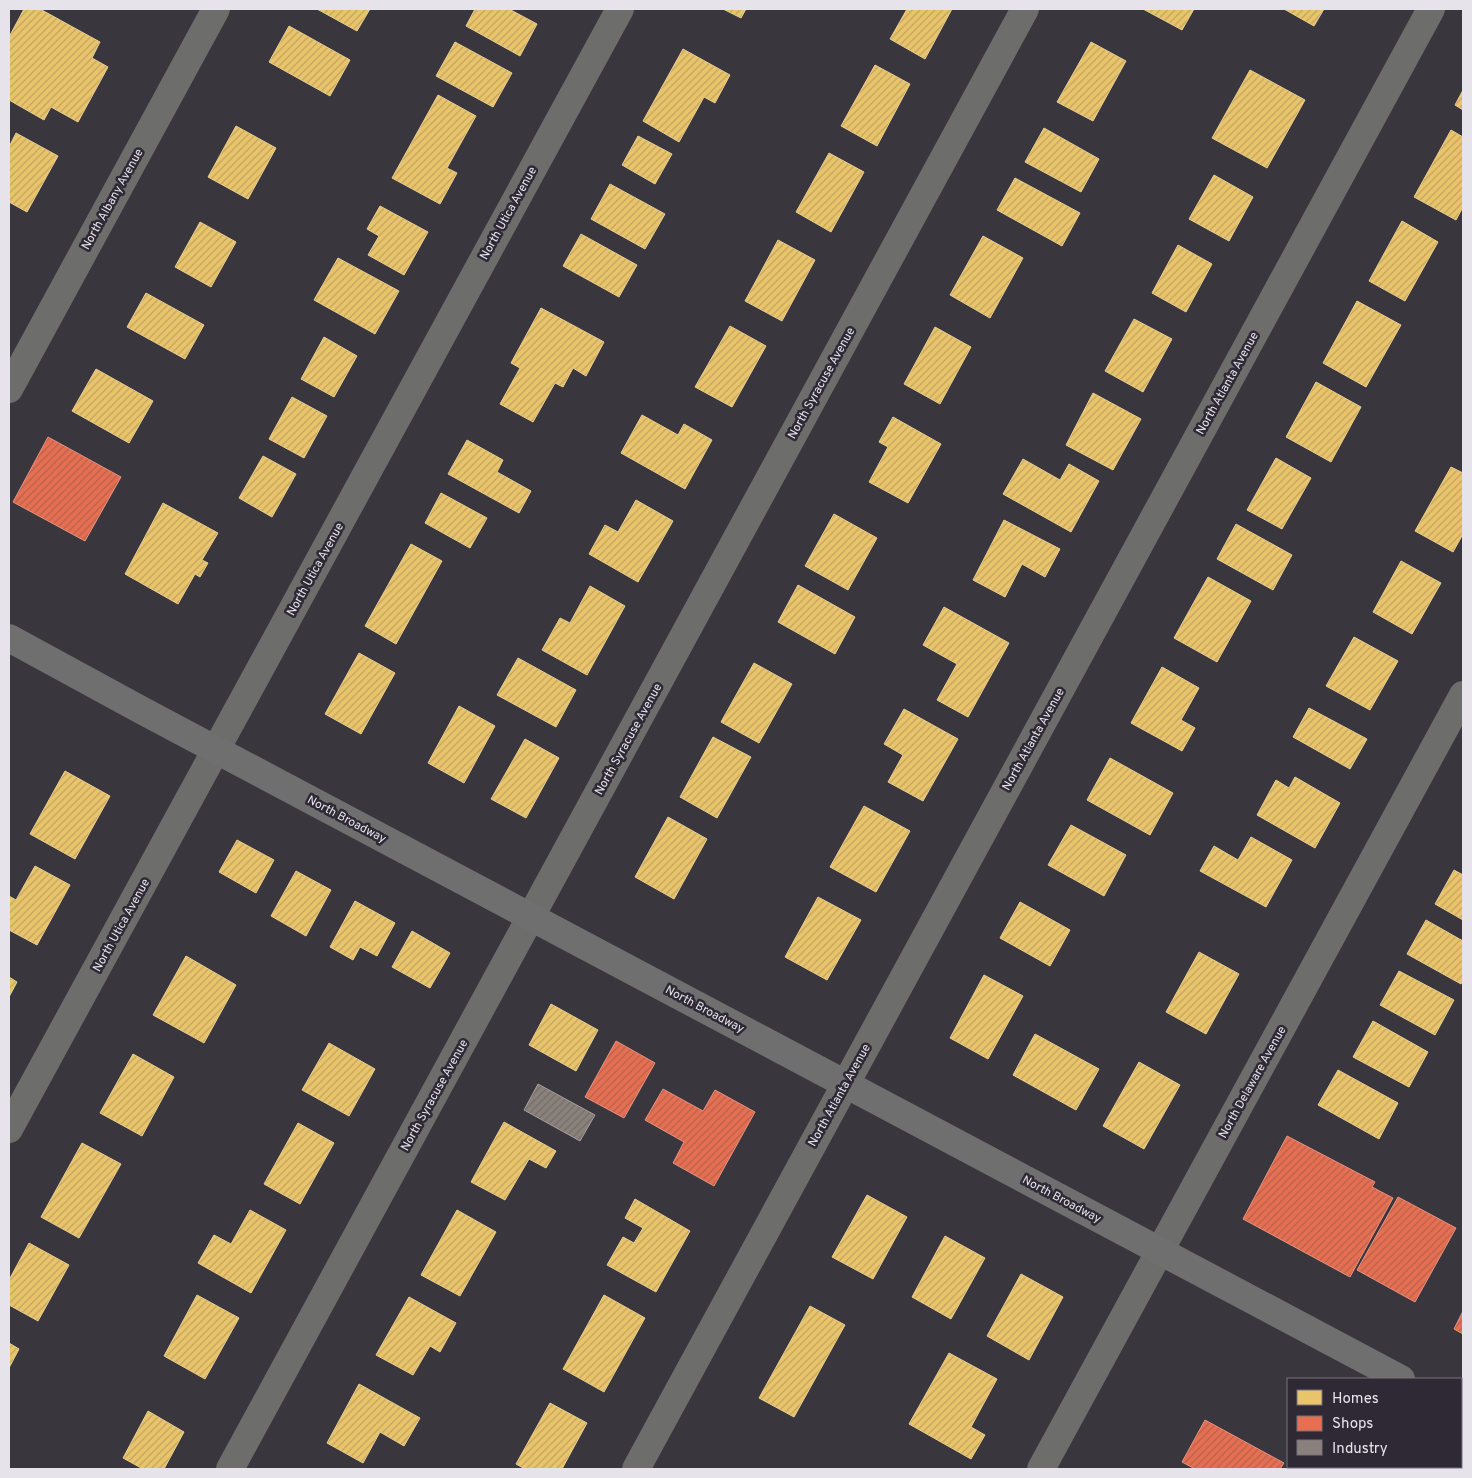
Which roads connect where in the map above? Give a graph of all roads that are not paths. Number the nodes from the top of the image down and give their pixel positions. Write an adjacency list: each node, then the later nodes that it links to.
1 (216, 9): 5 (street, North Albany Avenue)
2 (620, 9): 8 (street, North Utica Avenue)
3 (1025, 9): 9 (street, North Syracuse Avenue)
4 (1431, 9): 10 (street, North Atlanta Avenue)
5 (9, 389)
6 (9, 638): 8 (main road, North Broadway)
7 (1463, 695): 12 (street, North Delaware Avenue)
8 (217, 749): 9 (main road, North Broadway); 11 (street, North Utica Avenue)
9 (531, 917): 10 (main road, North Broadway); 14 (street, North Syracuse Avenue)
10 (845, 1084): 12 (main road, North Broadway); 15 (street, North Atlanta Avenue)
11 (9, 1129)
12 (1160, 1251): 13 (main road, North Broadway); 16 (street, North Delaware Avenue)
13 (1399, 1378)
14 (230, 1469)
15 (636, 1469)
16 (1041, 1469)

